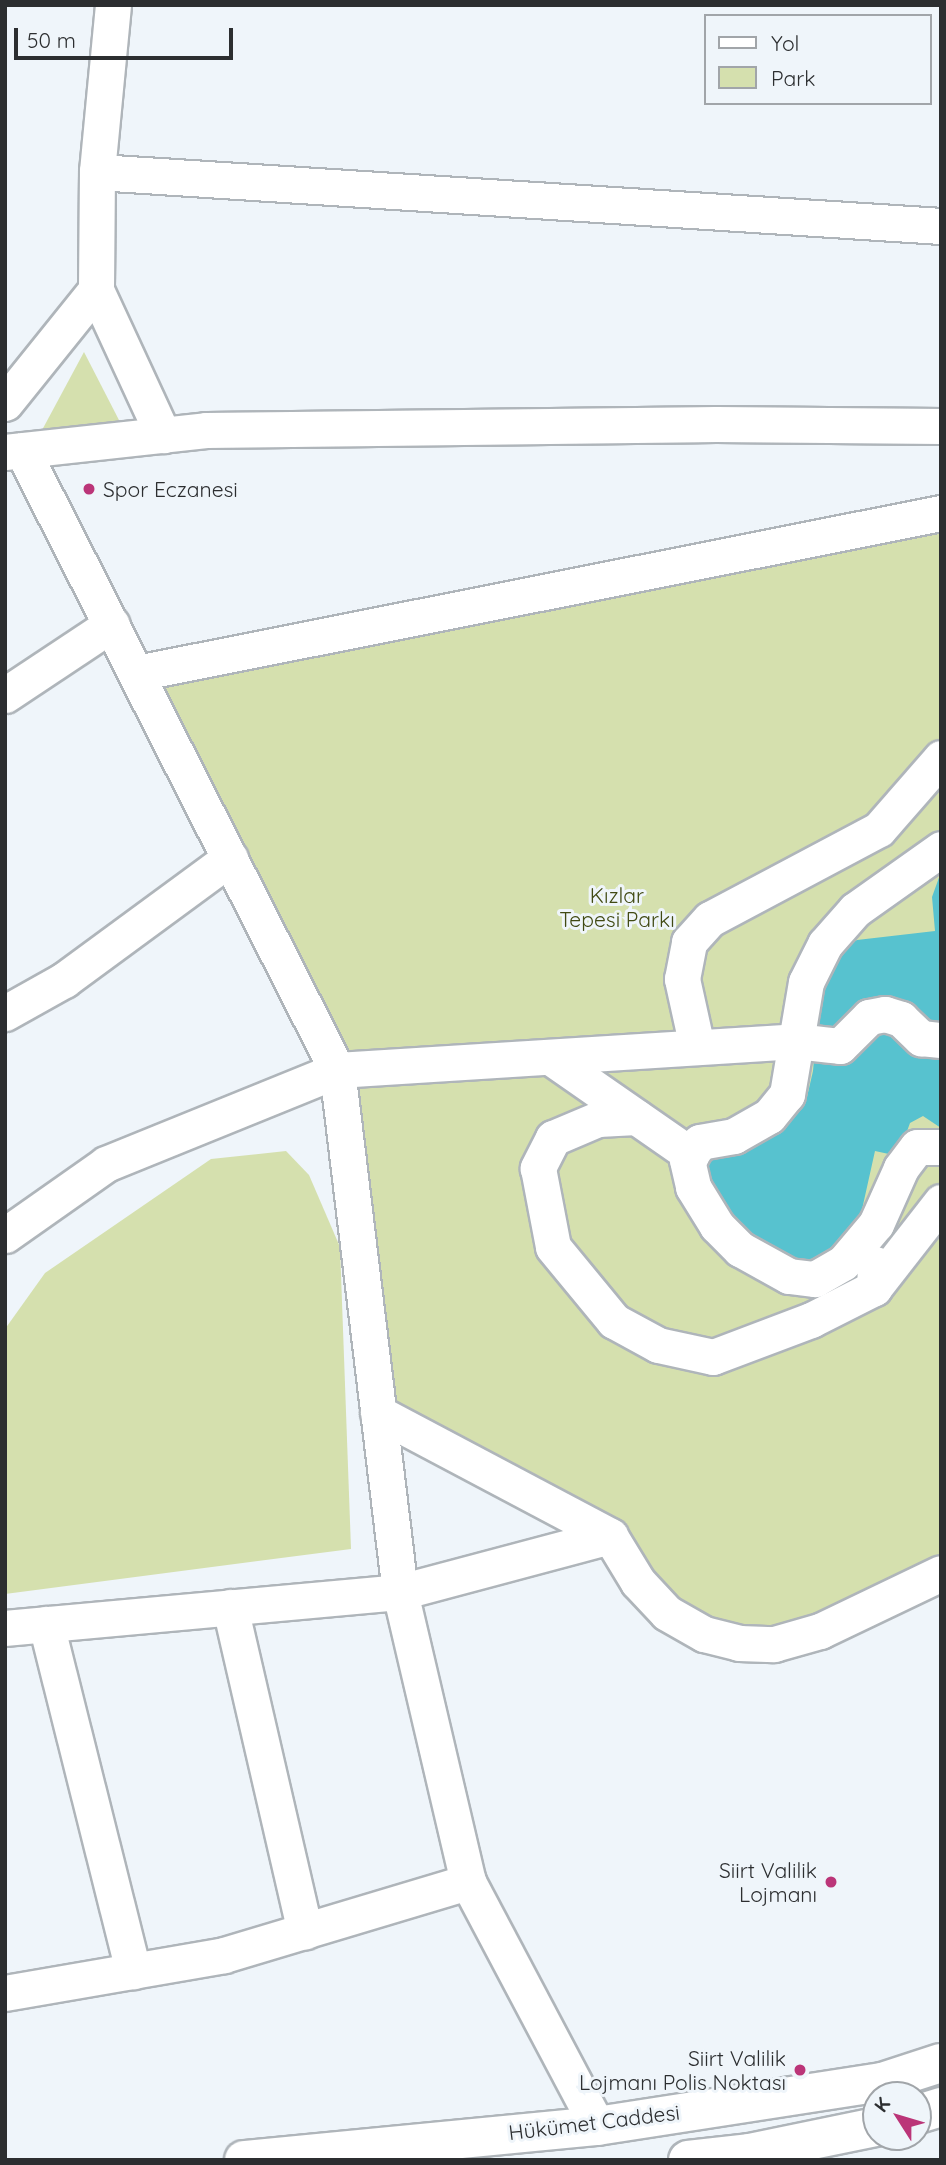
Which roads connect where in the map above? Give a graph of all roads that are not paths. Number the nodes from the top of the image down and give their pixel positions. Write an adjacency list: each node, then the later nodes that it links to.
1 (113, 5): 2 (street)
2 (97, 172): 3 (street); 4 (street)
3 (941, 226)
4 (96, 290): 5 (street); 7 (street)
5 (5, 403)
6 (941, 426): 7 (street)
7 (163, 435): 8 (street)
8 (14, 451): 10 (street)
9 (941, 513): 11 (street)
10 (111, 624): 11 (street); 12 (street)
11 (136, 673): 15 (street)
12 (5, 695)
13 (941, 758): 19 (street)
14 (941, 849): 18 (street)
15 (230, 858): 16 (street); 21 (street)
16 (5, 1013)
17 (941, 1040): 18 (street)
18 (796, 1041): 19 (street); 24 (street)
19 (698, 1047): 20 (street)
20 (550, 1057): 21 (street); 22 (street)
21 (337, 1070): 27 (street); 29 (street)
22 (636, 1117): 24 (street); 28 (street)
23 (941, 1147): 26 (street)
24 (691, 1155): 26 (street)
25 (941, 1202): 28 (street)
26 (876, 1224): 28 (street)
27 (5, 1235)
28 (874, 1288)
29 (378, 1413): 30 (street); 32 (street)
30 (610, 1536): 31 (street); 32 (street)
31 (941, 1573)
32 (400, 1592): 33 (street); 36 (street)
33 (230, 1607): 34 (street); 37 (street)
34 (46, 1624): 35 (street); 38 (street)
35 (5, 1628)
36 (468, 1882): 37 (street); 41 (street)
37 (305, 1931): 38 (street)
38 (133, 1971): 39 (street)
39 (5, 1993)
40 (941, 2063): 41 (main road, Hükümet Caddesi)
41 (597, 2126): 43 (main road, Hükümet Caddesi)
42 (862, 2129): 44 (main road)
43 (244, 2160)
44 (688, 2160)

